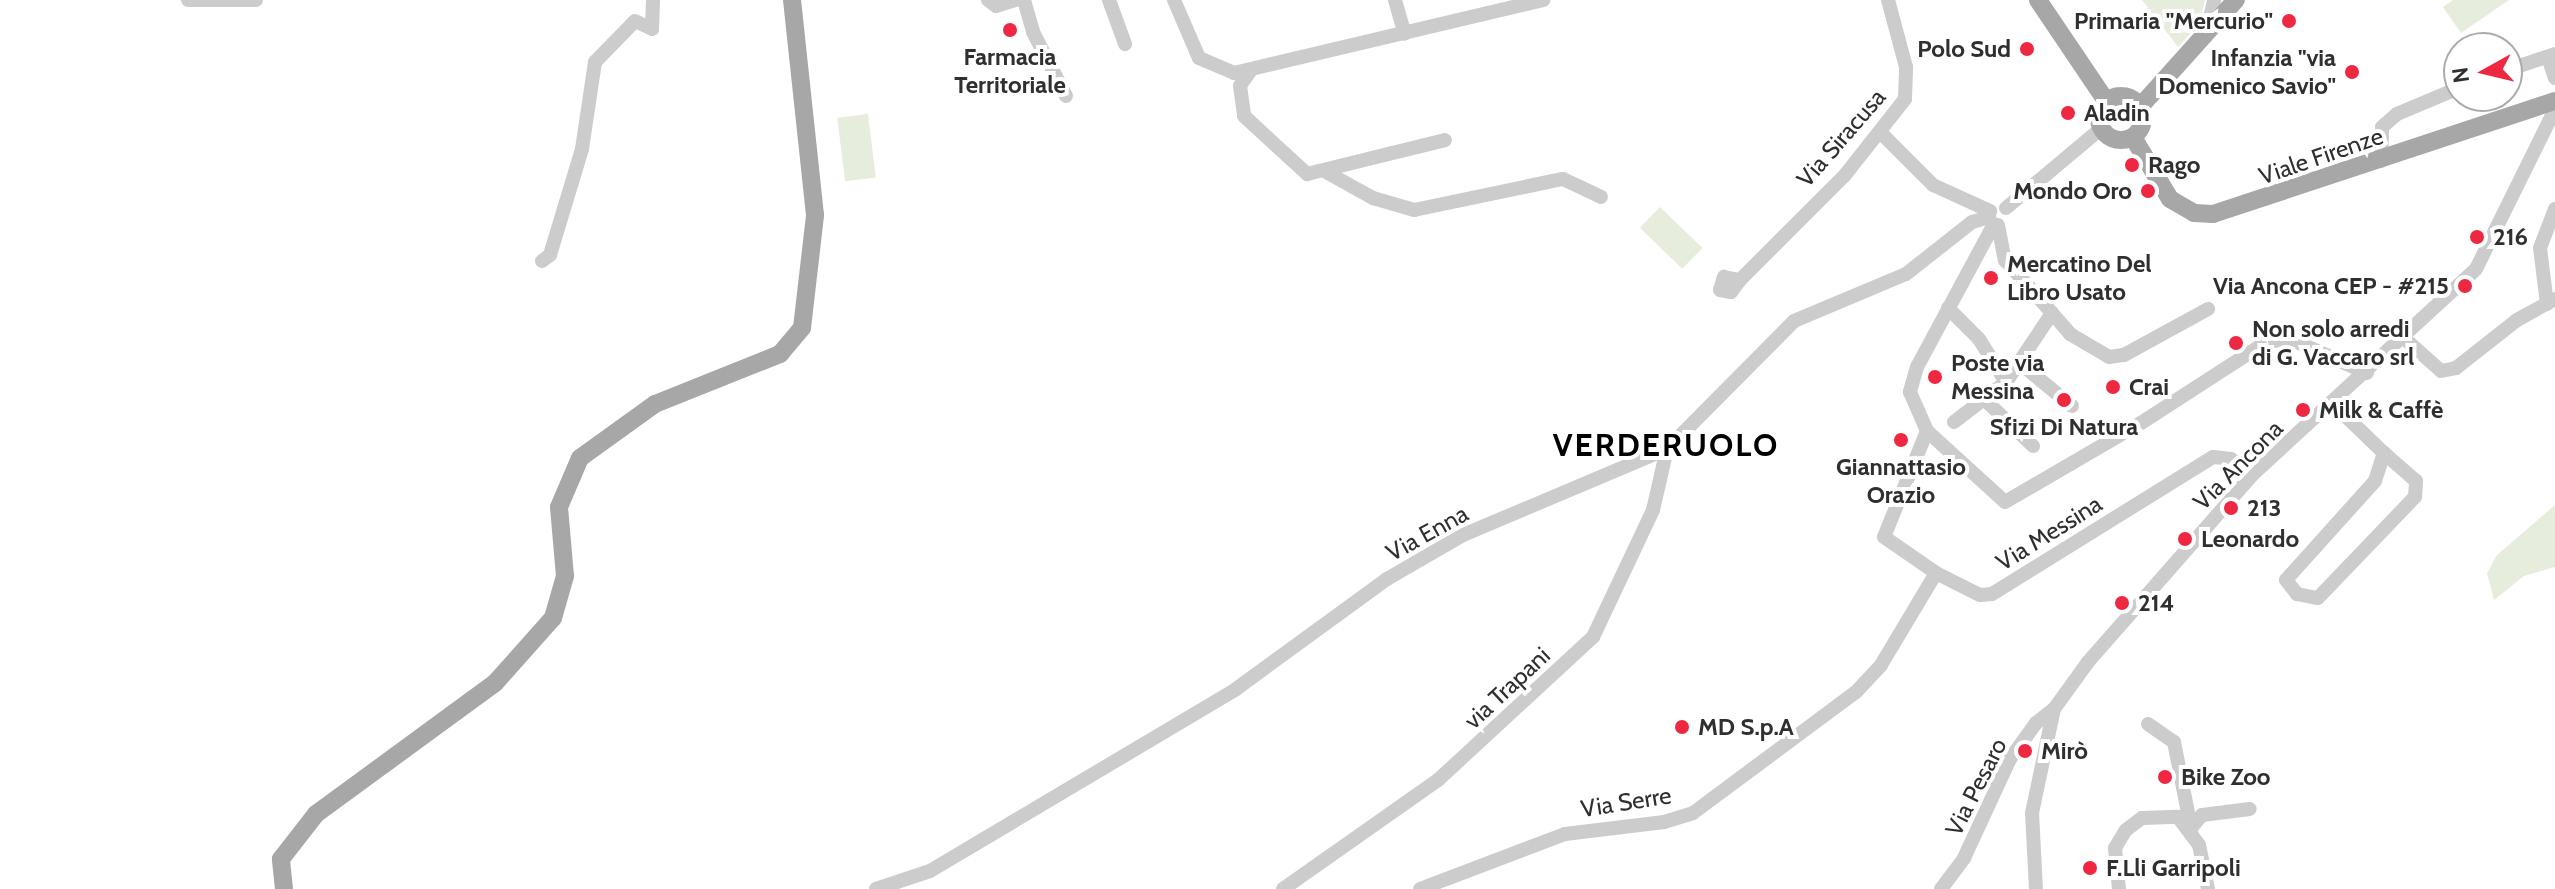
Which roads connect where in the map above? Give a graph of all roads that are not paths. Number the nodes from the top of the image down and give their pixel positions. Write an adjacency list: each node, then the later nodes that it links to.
1 (188, 0): 2 (street)
2 (256, 0)
3 (653, 0): 39 (street)
4 (792, 0): 63 (main road)
5 (988, 0): 6 (street)
6 (1016, 0)
7 (1024, 0): 25 (street)
8 (1109, 0): 19 (street)
9 (1174, 0): 22 (street)
10 (1395, 0): 17 (street)
11 (1544, 0): 16 (street)
12 (1888, 0): 31 (street, Via Siracusa)
13 (2038, 0): 26 (main road)
14 (2214, 0): 18 (street)
15 (2236, 0): 18 (main road)
16 (1521, 2): 17 (street)
17 (1405, 34): 22 (street)
18 (2205, 40): 28 (main road)
19 (1125, 44)
20 (2552, 56): 21 (street); 23 (street)
21 (2523, 65)
22 (1251, 70): 35 (street)
23 (2555, 78)
24 (2443, 95): 34 (street)
25 (1066, 96)
26 (2106, 101): 28 (main road); 30 (main road)
27 (2555, 101): 34 (main road, Viale Firenze)
28 (2139, 108): 32 (main road)
29 (2555, 109): 45 (street, Via Ancona)
30 (2103, 127): 32 (main road); 38 (street, Via Messina)
31 (1882, 134): 38 (street); 40 (street, Via Siracusa)
32 (2134, 139): 34 (main road, Viale Firenze)
33 (1445, 140): 35 (street)
34 (2381, 161)
35 (1326, 172): 36 (street)
36 (1601, 197)
37 (2555, 209): 41 (street)
38 (1995, 217): 42 (street, Via Messina); 44 (street); 55 (street, Via Enna)
39 (542, 261)
40 (1740, 280)
41 (2551, 302): 45 (street)
42 (1948, 308): 48 (street); 53 (street, Via Messina)
43 (2208, 309): 44 (street)
44 (2052, 313): 46 (street)
45 (2405, 339): 47 (street, Via Ancona)
46 (2021, 364): 48 (street); 51 (street)
47 (2367, 373): 50 (street, Via Ancona); 53 (street, Via Messina)
48 (2006, 382): 49 (street)
49 (1984, 399): 52 (street); 54 (street)
50 (2333, 404): 56 (street); 57 (street, Via Ancona)
51 (2072, 406)
52 (1954, 422)
53 (1927, 431): 58 (street, Via Messina)
54 (2033, 446)
55 (1667, 449): 64 (street, Via Enna); 65 (street, via Trapani)
56 (2384, 453): 56 (street)
57 (2252, 475): 58 (street, Via Messina); 59 (street, Via Ancona)
58 (1936, 573): 66 (street, Via Serre)
59 (2054, 709): 67 (street, Via Pesaro); 68 (street, Via Ancona)
60 (2148, 724): 62 (street)
61 (2250, 809): 62 (street)
62 (2191, 828): 69 (street); 70 (street)
63 (284, 889)
64 (876, 889)
65 (1283, 889)
66 (1420, 889)
67 (1941, 889)
68 (2036, 889)
69 (2119, 889)
70 (2208, 889)

